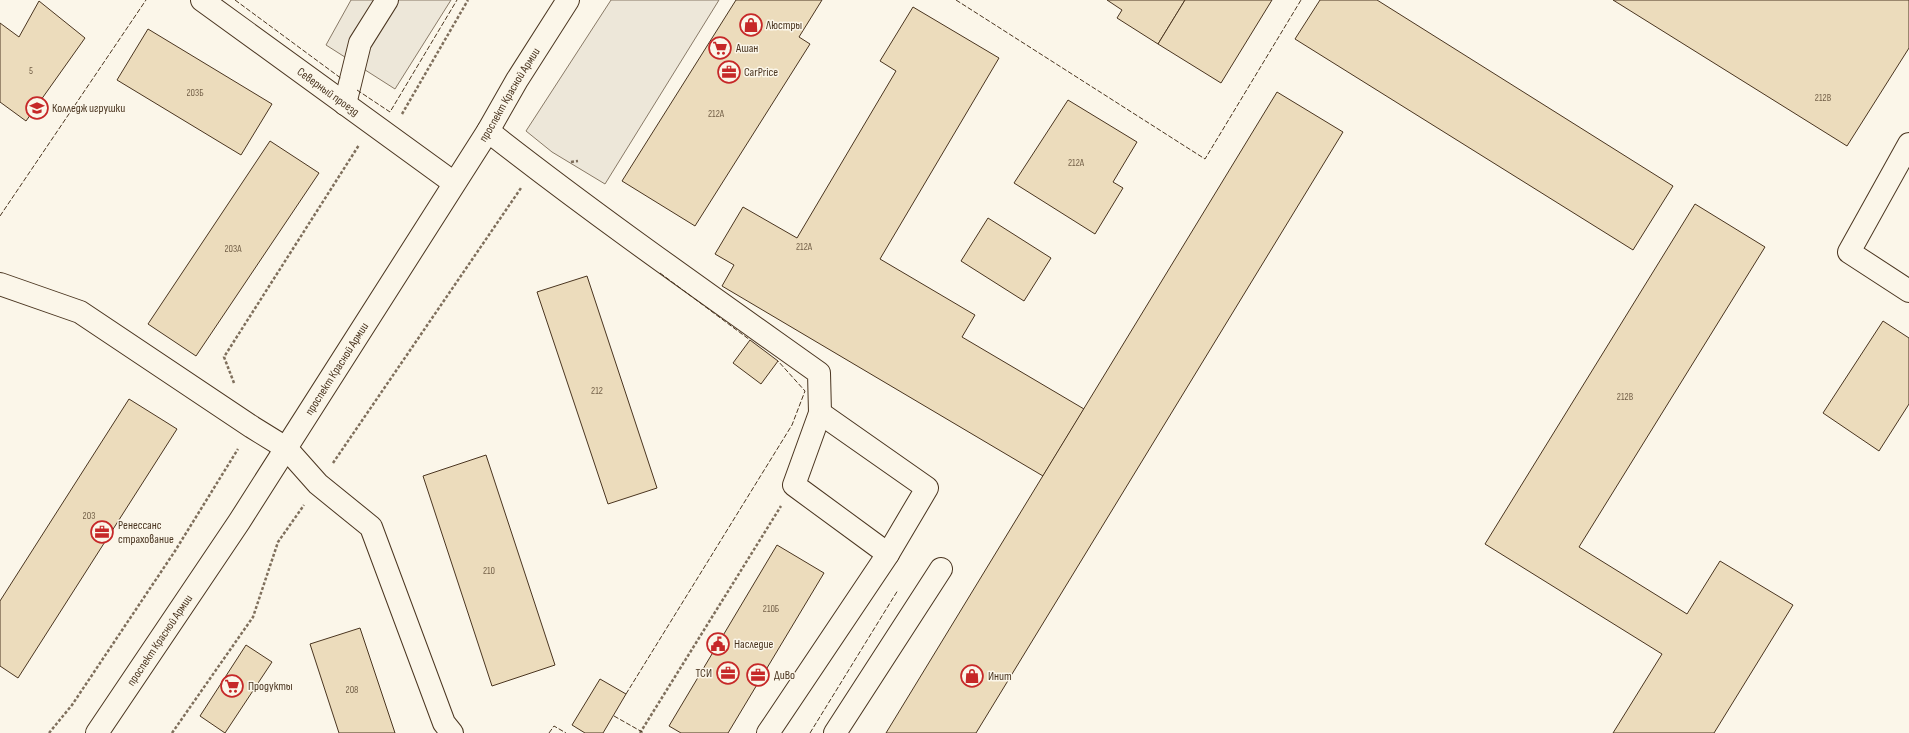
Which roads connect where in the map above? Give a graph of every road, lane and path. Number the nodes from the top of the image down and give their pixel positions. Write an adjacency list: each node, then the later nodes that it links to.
1 (202, 0): 5 (main road, Северный проезд)
2 (387, 0): 5 (main road)
3 (468, 0): 6 (path)
4 (568, 0): 8 (main road, проспект Красной Армии)
5 (345, 104): 7 (main road, Северный проезд)
6 (399, 119)
7 (372, 124): 12 (main road, Северный проезд); 15 (path)
8 (488, 130): 11 (main road); 12 (main road, проспект Красной Армии)
9 (1909, 144): 14 (main road)
10 (578, 161): 11 (path)
11 (535, 168): 16 (main road); 19 (path)
12 (454, 183): 18 (main road, проспект Красной Армии)
13 (0, 284): 17 (main road)
14 (1909, 290)
15 (235, 385)
16 (820, 413): 20 (main road); 21 (main road)
17 (252, 427): 18 (main road); 23 (path)
18 (286, 448): 19 (main road); 24 (main road, проспект Красной Армии)
19 (318, 484): 25 (path); 26 (main road)
20 (794, 485): 21 (main road); 27 (path)
21 (888, 554): 28 (main road)
22 (941, 569): 29 (main road)
23 (49, 733)
24 (97, 733)
25 (172, 733)
26 (452, 733)
27 (640, 733)
28 (768, 733)
29 (835, 733)

